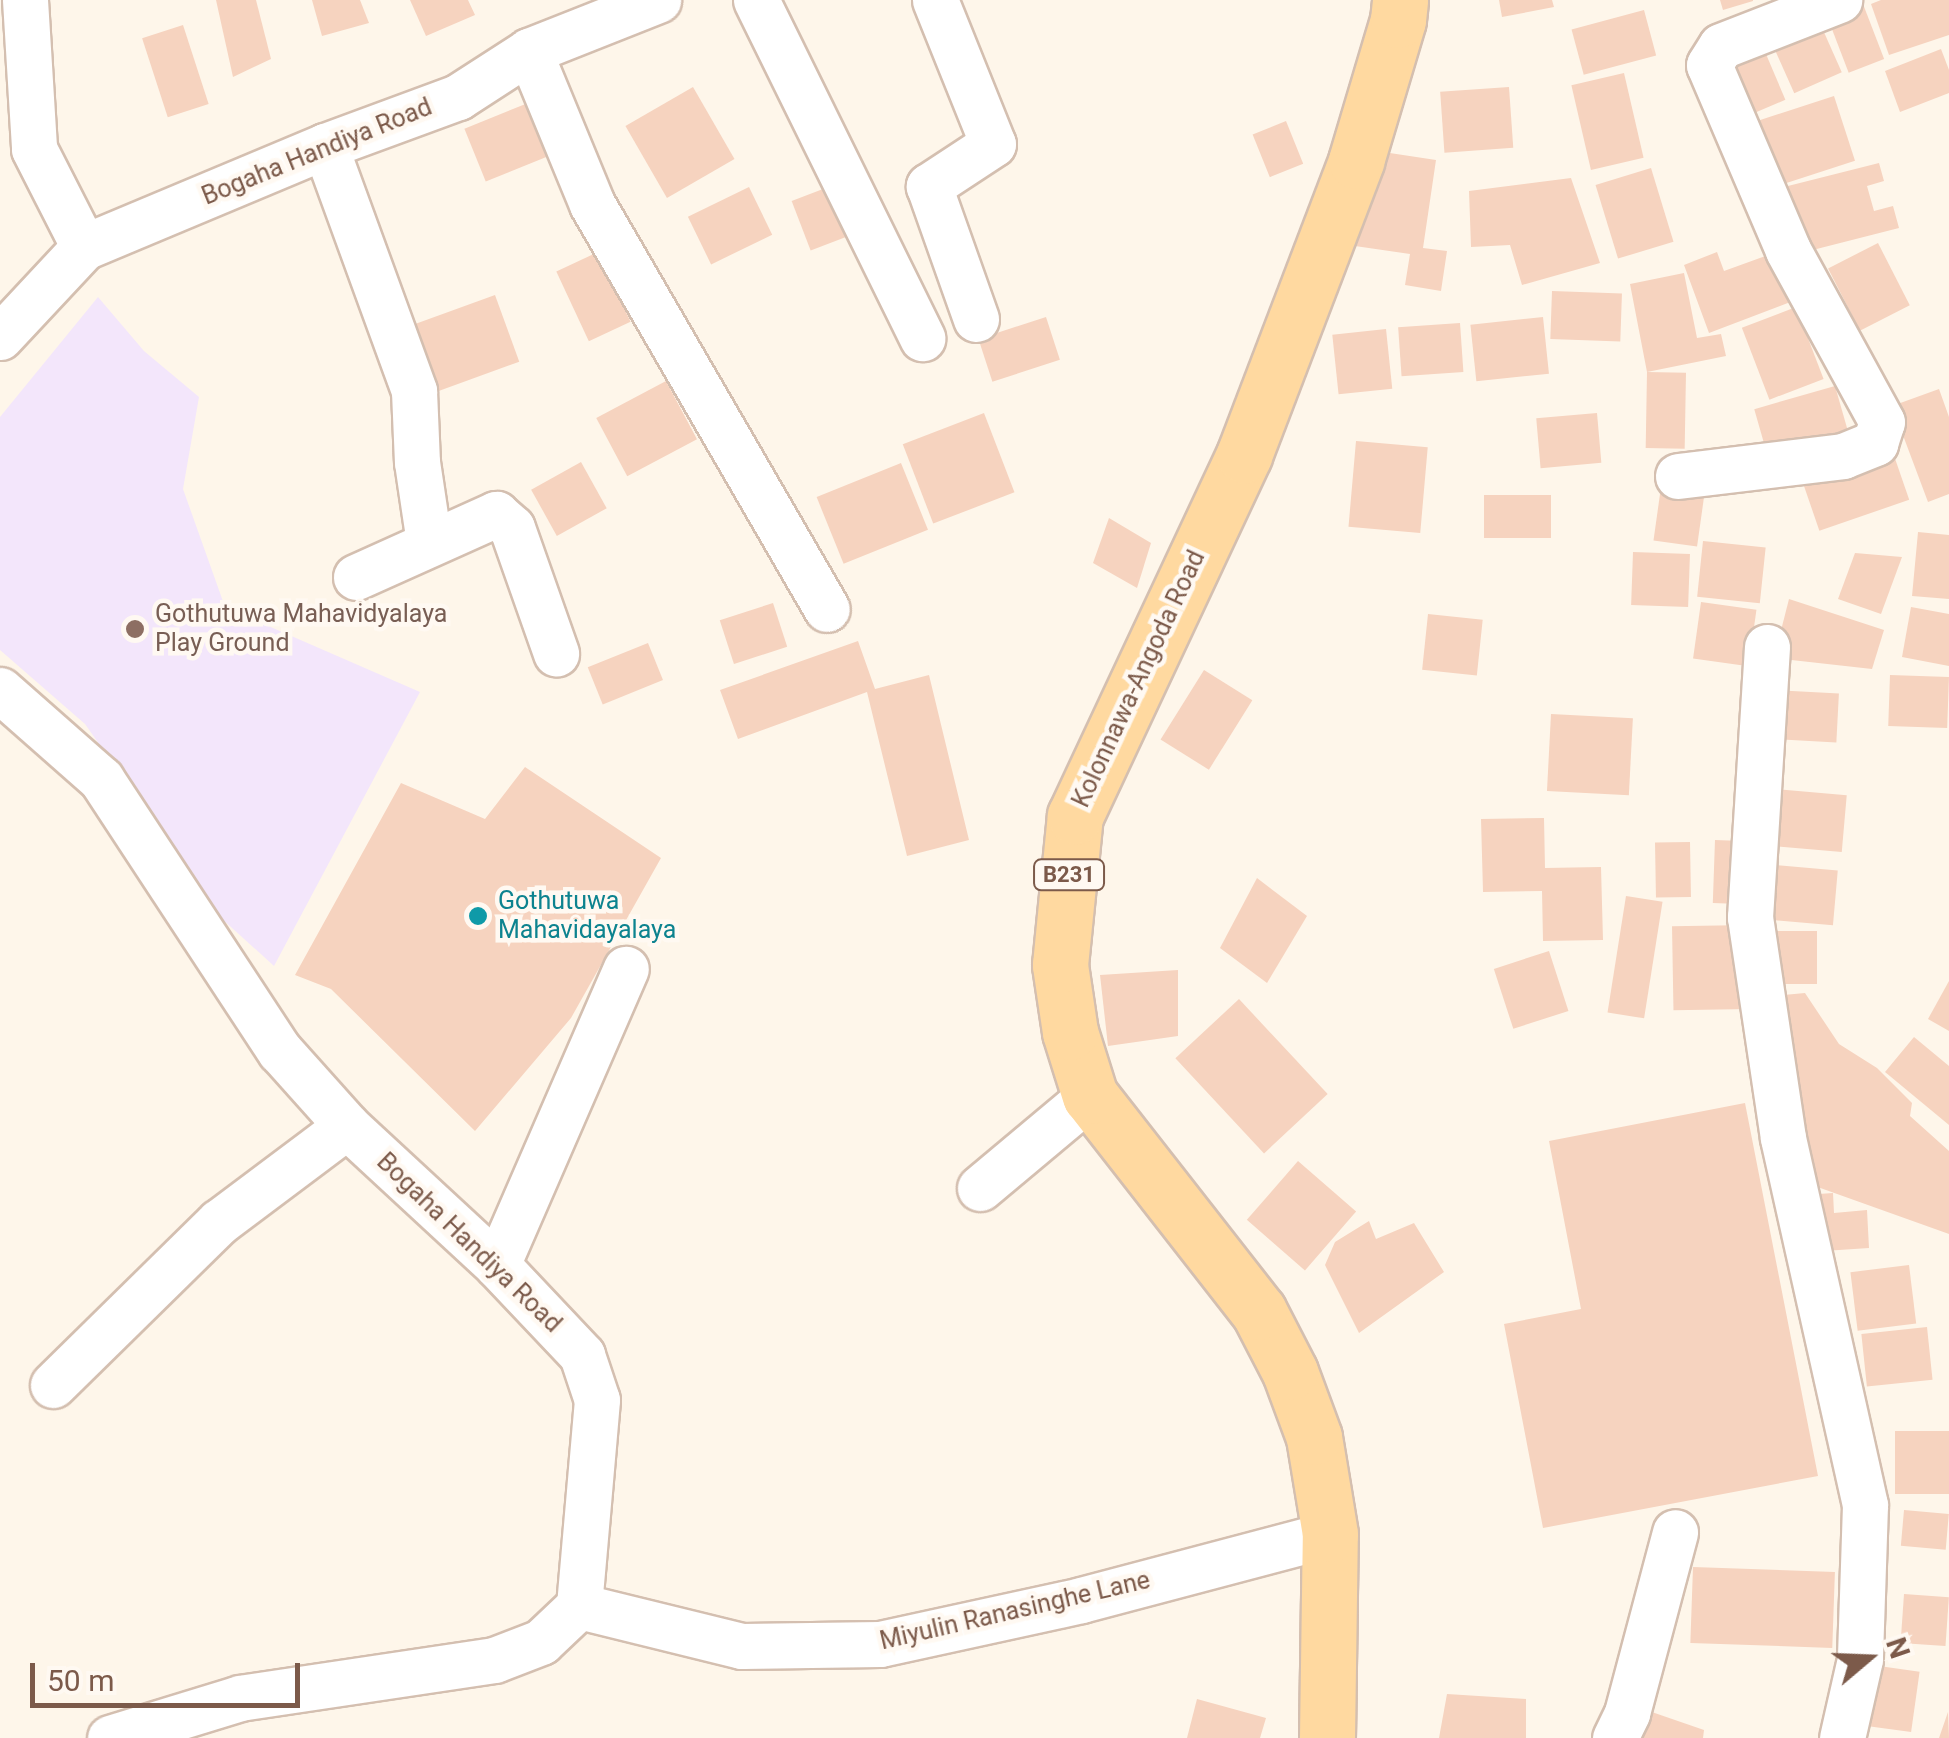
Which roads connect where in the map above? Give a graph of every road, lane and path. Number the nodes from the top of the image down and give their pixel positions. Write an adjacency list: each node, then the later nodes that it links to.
1 (25, 0): 9 (street)
2 (658, 0): 7 (street, Bogaha Handiya Road)
3 (756, 0): 14 (street)
4 (936, 0): 12 (street)
5 (1400, 0): 23 (main road, Kolonnawa-Angoda Road / B231)
6 (1838, 0): 15 (street)
7 (530, 52): 8 (street, Bogaha Handiya Road); 18 (street)
8 (325, 146): 9 (street, Bogaha Handiya Road); 16 (street)
9 (84, 247): 11 (street, Bogaha Handiya Road)
10 (0, 282): 11 (street)
11 (45, 284): 13 (street, Bogaha Handiya Road)
12 (976, 319)
13 (0, 336)
14 (922, 338)
15 (1678, 476)
16 (430, 542): 17 (street); 20 (street)
17 (356, 577)
18 (827, 610)
19 (1767, 647): 34 (street)
20 (556, 653)
21 (0, 690): 24 (street, Bogaha Handiya Road)
22 (626, 969): 26 (street)
23 (1090, 1096): 25 (street); 29 (main road, Kolonnawa-Angoda Road / B231)
24 (347, 1126): 26 (street, Bogaha Handiya Road); 27 (street)
25 (980, 1188)
26 (497, 1265): 30 (street, Bogaha Handiya Road)
27 (53, 1385)
28 (1675, 1532): 33 (street)
29 (1330, 1534): 30 (street, Miyulin Ranasinghe Lane); 32 (main road, Kolonnawa-Angoda Road / B231)
30 (579, 1606): 31 (street)
31 (110, 1738)
32 (1327, 1738)
33 (1615, 1738)
34 (1842, 1738)

